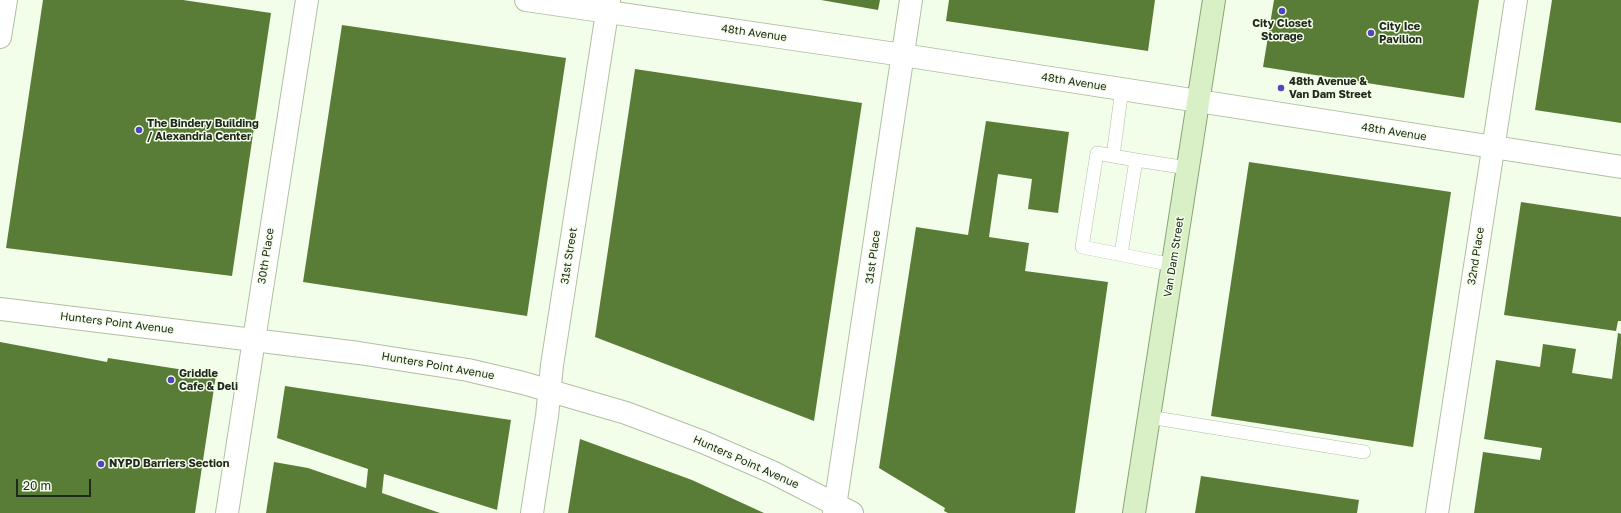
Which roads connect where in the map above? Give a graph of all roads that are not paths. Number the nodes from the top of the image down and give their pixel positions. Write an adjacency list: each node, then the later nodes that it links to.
1 (6, 0): 8 (street)
2 (307, 0): 20 (street, 30th Place)
3 (526, 0): 7 (street, 48th Avenue)
4 (911, 0): 9 (street, 31st Place)
5 (1214, 0): 11 (main road, Van Dam Street)
6 (1516, 0): 12 (street, 32nd Place)
7 (608, 6): 9 (street, 48th Avenue); 21 (street, 31st Street)
8 (0, 37)
9 (903, 55): 10 (street, 48th Avenue); 24 (street, 31st Place)
10 (1122, 89): 11 (street, 48th Avenue); 13 (lane)
11 (1198, 101): 12 (street, 48th Avenue); 16 (main road, Van Dam Street)
12 (1493, 147): 15 (street, 48th Avenue); 28 (street, 32nd Place)
13 (1113, 156): 14 (lane); 17 (lane)
14 (1136, 160): 16 (lane); 17 (lane)
15 (1621, 166)
16 (1188, 168): 18 (main road, Van Dam Street)
17 (1121, 254): 18 (lane)
18 (1173, 265): 22 (main road, Van Dam Street)
19 (0, 309): 20 (street, Hunters Point Avenue)
20 (253, 340): 21 (street, Hunters Point Avenue); 25 (street, 30th Place)
21 (550, 390): 24 (street, Hunters Point Avenue); 26 (street, 31st Street)
22 (1149, 417): 23 (lane); 27 (main road, Van Dam Street)
23 (1364, 452)
24 (841, 510)
25 (227, 513)
26 (532, 513)
27 (1134, 513)
28 (1437, 513)

